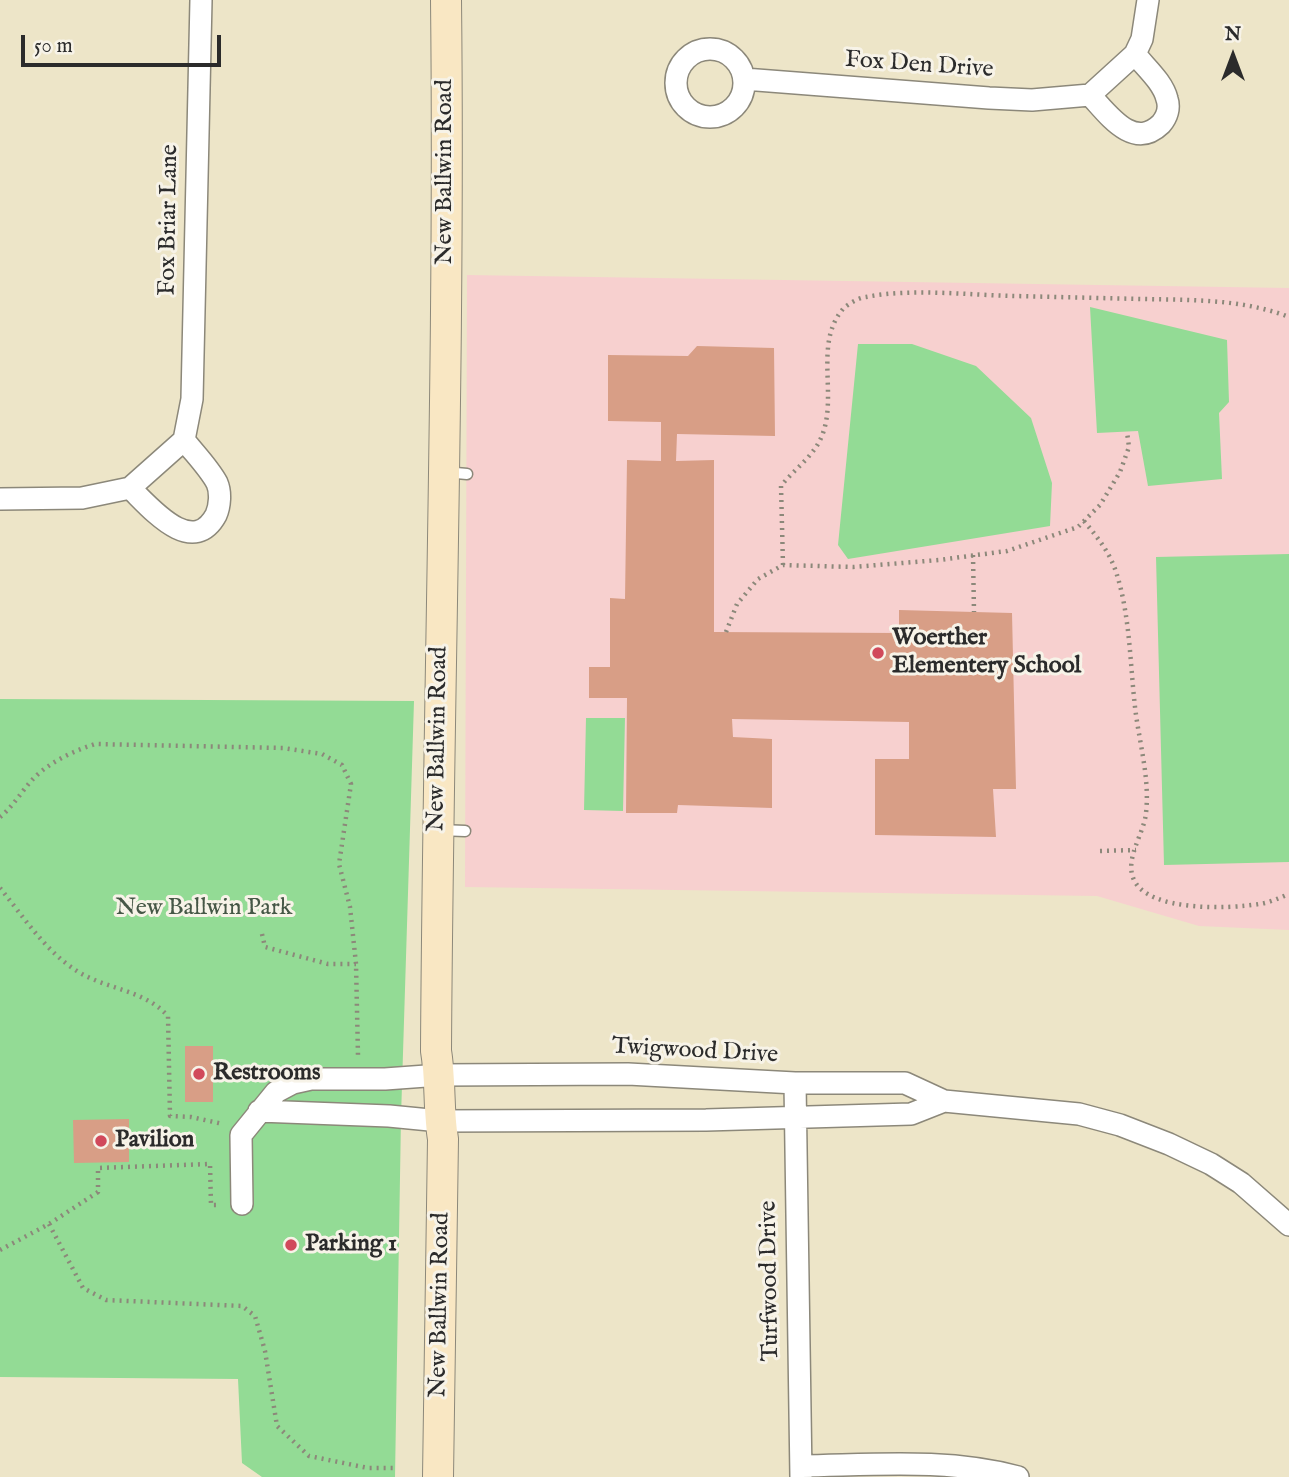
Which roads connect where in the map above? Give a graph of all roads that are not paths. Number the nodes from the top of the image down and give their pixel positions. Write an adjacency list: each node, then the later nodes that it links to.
1 (201, 0): 7 (street, Fox Briar Lane)
2 (446, 0): 10 (main road, New Ballwin Road)
3 (1148, 0): 4 (street)
4 (1135, 54): 6 (street); 6 (street)
5 (744, 79): 6 (street, Fox Den Drive)
6 (1090, 95)
7 (184, 440): 8 (street); 8 (street)
8 (130, 488): 9 (street)
9 (0, 499)
10 (440, 1075): 11 (street, Twigwood Drive); 13 (street); 15 (main road, New Ballwin Road)
11 (795, 1083): 12 (street, Twigwood Drive); 14 (street, Turfwood Drive)
12 (944, 1101): 14 (street, Twigwood Drive); 17 (street, Twigwood Drive)
13 (259, 1111): 15 (street); 16 (street)
14 (794, 1118): 15 (street, Twigwood Drive); 18 (street, Turfwood Drive)
15 (440, 1121): 19 (main road, New Ballwin Road)
16 (242, 1205)
17 (1289, 1225)
18 (801, 1471): 20 (street)
19 (438, 1477)
20 (1018, 1477)

